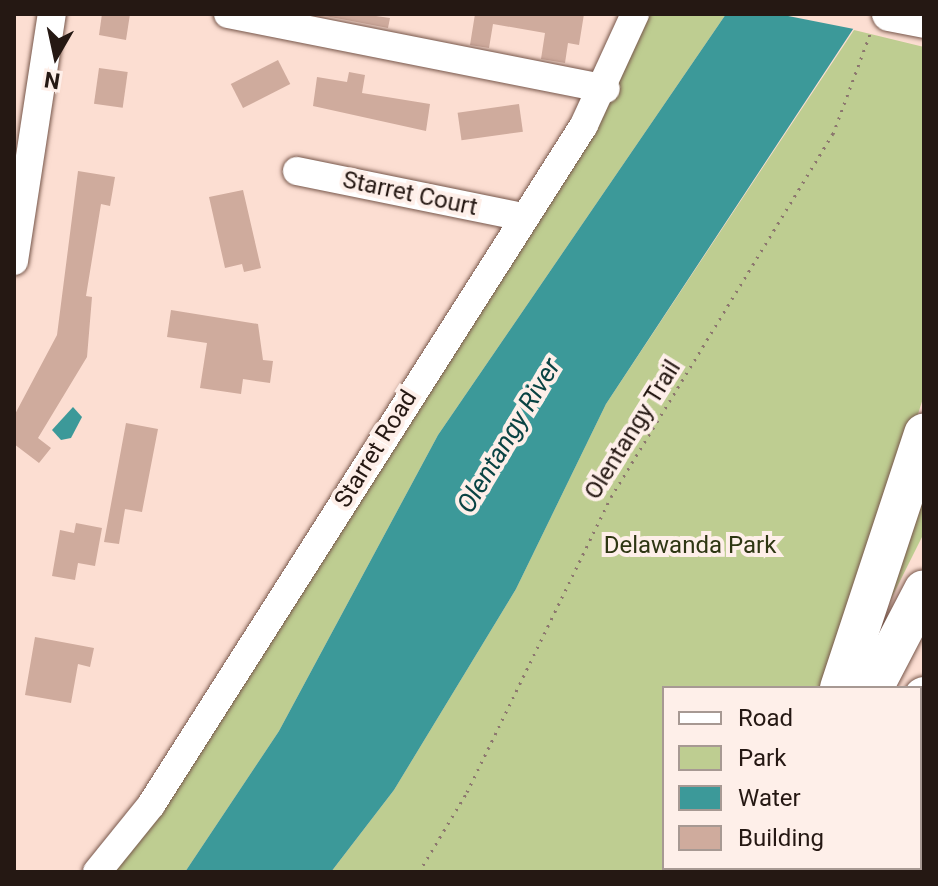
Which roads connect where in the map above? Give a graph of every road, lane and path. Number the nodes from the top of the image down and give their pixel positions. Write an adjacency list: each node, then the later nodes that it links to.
1 (52, 14): 6 (street)
2 (228, 14): 5 (street)
3 (635, 14): 5 (street, Starret Road)
4 (900, 19): 15 (path, Olentangy Trail)
5 (606, 89): 8 (street, Starret Road)
6 (25, 111): 9 (street)
7 (297, 171): 8 (street, Starret Court)
8 (523, 217): 14 (street, Starret Road)
9 (14, 261)
10 (924, 434): 12 (highway)
11 (924, 590): 13 (highway)
12 (841, 686)
13 (874, 686)
14 (97, 872)
15 (419, 872)

